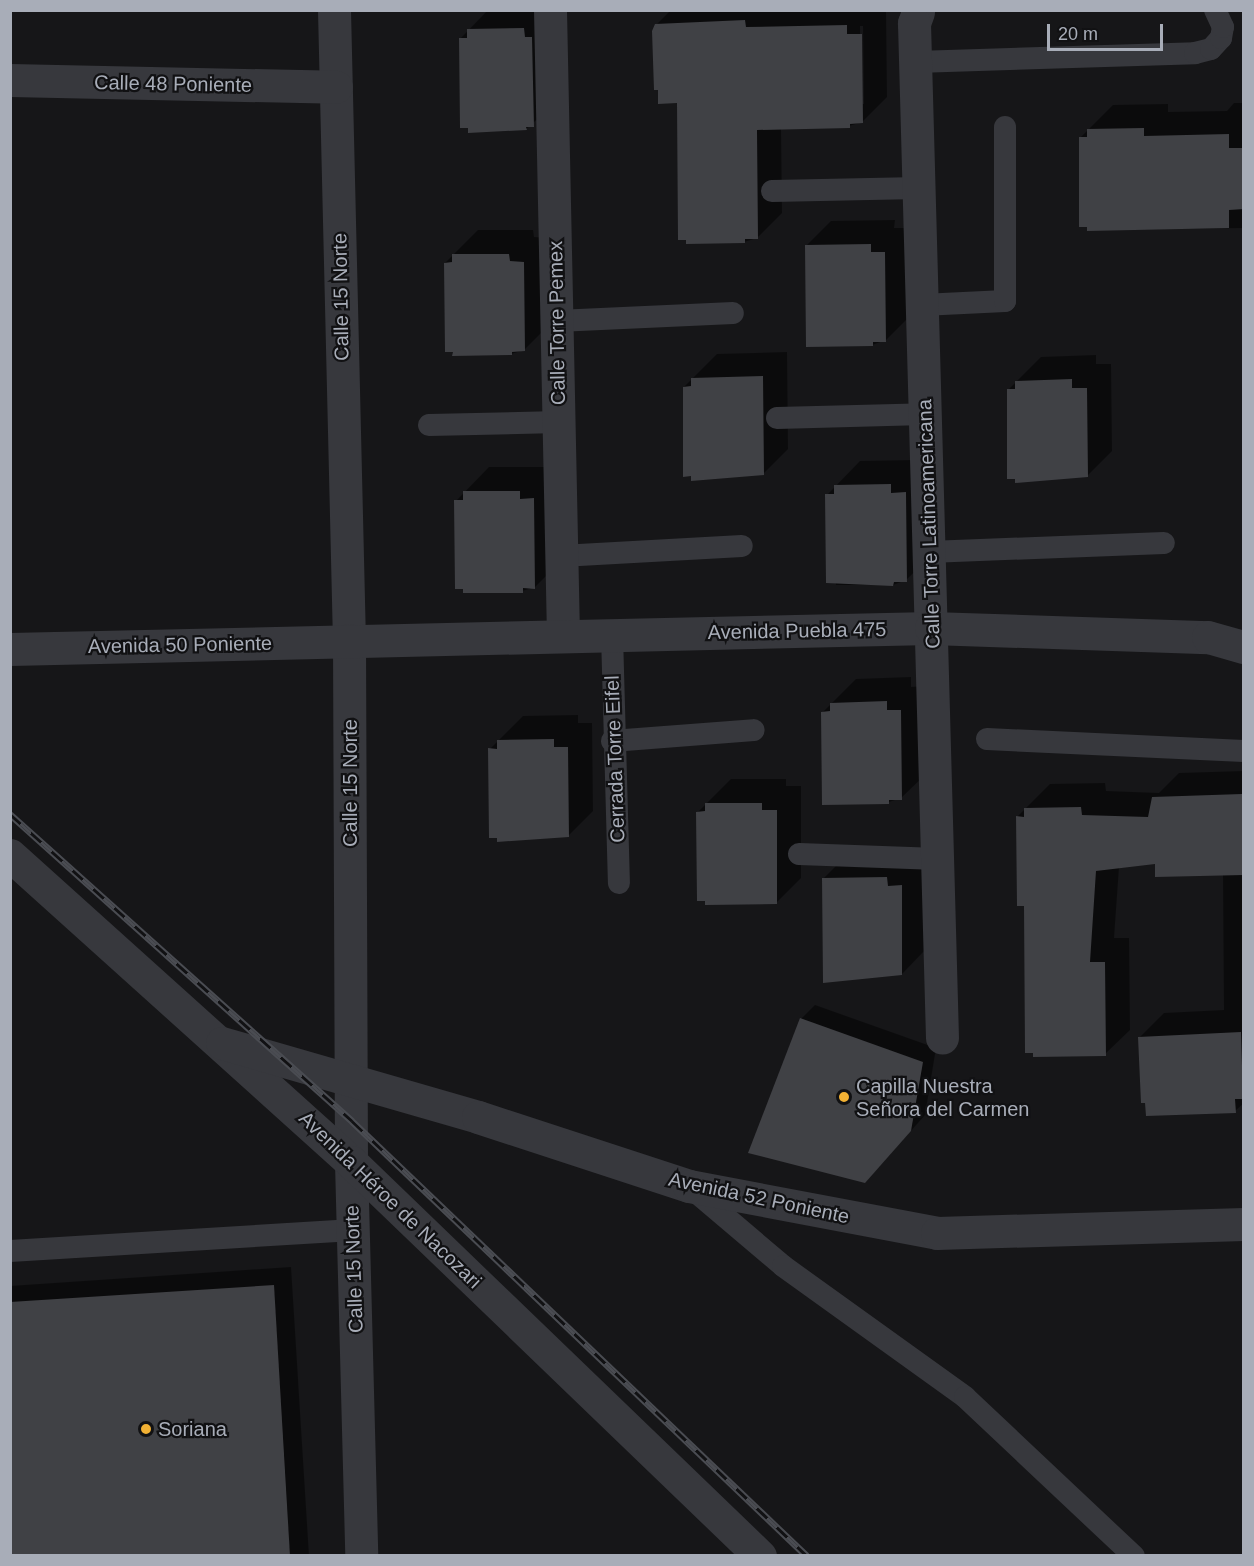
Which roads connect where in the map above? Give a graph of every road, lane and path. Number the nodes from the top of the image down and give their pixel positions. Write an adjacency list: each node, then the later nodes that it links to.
1 (334, 10): 7 (street, Calle 15 Norte)
2 (550, 10): 13 (street, Calle Torre Pemex)
3 (919, 11): 5 (street, Calle Torre Latinoamericana)
4 (1219, 19): 5 (lane)
5 (916, 62): 9 (street, Calle Torre Latinoamericana)
6 (10, 80): 7 (street, Calle 48 Poniente)
7 (336, 87): 25 (street, Calle 15 Norte)
8 (1005, 127): 11 (lane)
9 (919, 188): 10 (lane); 11 (street, Calle Torre Latinoamericana)
10 (772, 191)
11 (922, 305): 14 (street, Calle Torre Latinoamericana)
12 (733, 313): 13 (lane)
13 (557, 321): 16 (street, Calle Torre Pemex)
14 (926, 414): 15 (lane); 20 (street, Calle Torre Latinoamericana)
15 (777, 418)
16 (558, 422): 17 (lane); 21 (street, Calle Torre Pemex)
17 (429, 425)
18 (1164, 543): 20 (lane)
19 (742, 546): 21 (lane)
20 (929, 552): 22 (street, Calle Torre Latinoamericana)
21 (561, 556): 24 (street, Calle Torre Pemex)
22 (931, 628): 23 (street, Avenida Puebla 475); 26 (street, Avenida Puebla 475); 34 (street, Calle Torre Latinoamericana)
23 (612, 635): 24 (street, Avenida Puebla 475); 30 (lane, Cerrada Torre Eifel)
24 (563, 636): 25 (street, Avenida Puebla 475)
25 (349, 640): 27 (street, Avenida 50 Poniente); 38 (street, Calle 15 Norte)
26 (1244, 647)
27 (10, 649)
28 (754, 730): 30 (lane)
29 (987, 739): 31 (lane)
30 (612, 741): 35 (lane, Cerrada Torre Eifel)
31 (1244, 751)
32 (799, 854): 34 (lane)
33 (10, 855): 37 (street, Avenida Héroe de Nacozari)
34 (938, 859): 36 (street, Calle Torre Latinoamericana)
35 (619, 883)
36 (942, 1038)
37 (222, 1042): 38 (street, Avenida 52 Poniente); 39 (street, Avenida Héroe de Nacozari)
38 (351, 1082): 39 (street, Calle 15 Norte); 40 (street, Avenida 52 Poniente)
39 (351, 1162): 42 (street, Calle 15 Norte); 45 (street, Avenida Héroe de Nacozari)
40 (689, 1186): 41 (street, Avenida 52 Poniente); 46 (lane)
41 (1244, 1224)
42 (353, 1230): 43 (lane); 44 (street, Calle 15 Norte)
43 (10, 1251)
44 (361, 1556)
45 (760, 1556)
46 (1134, 1556)

